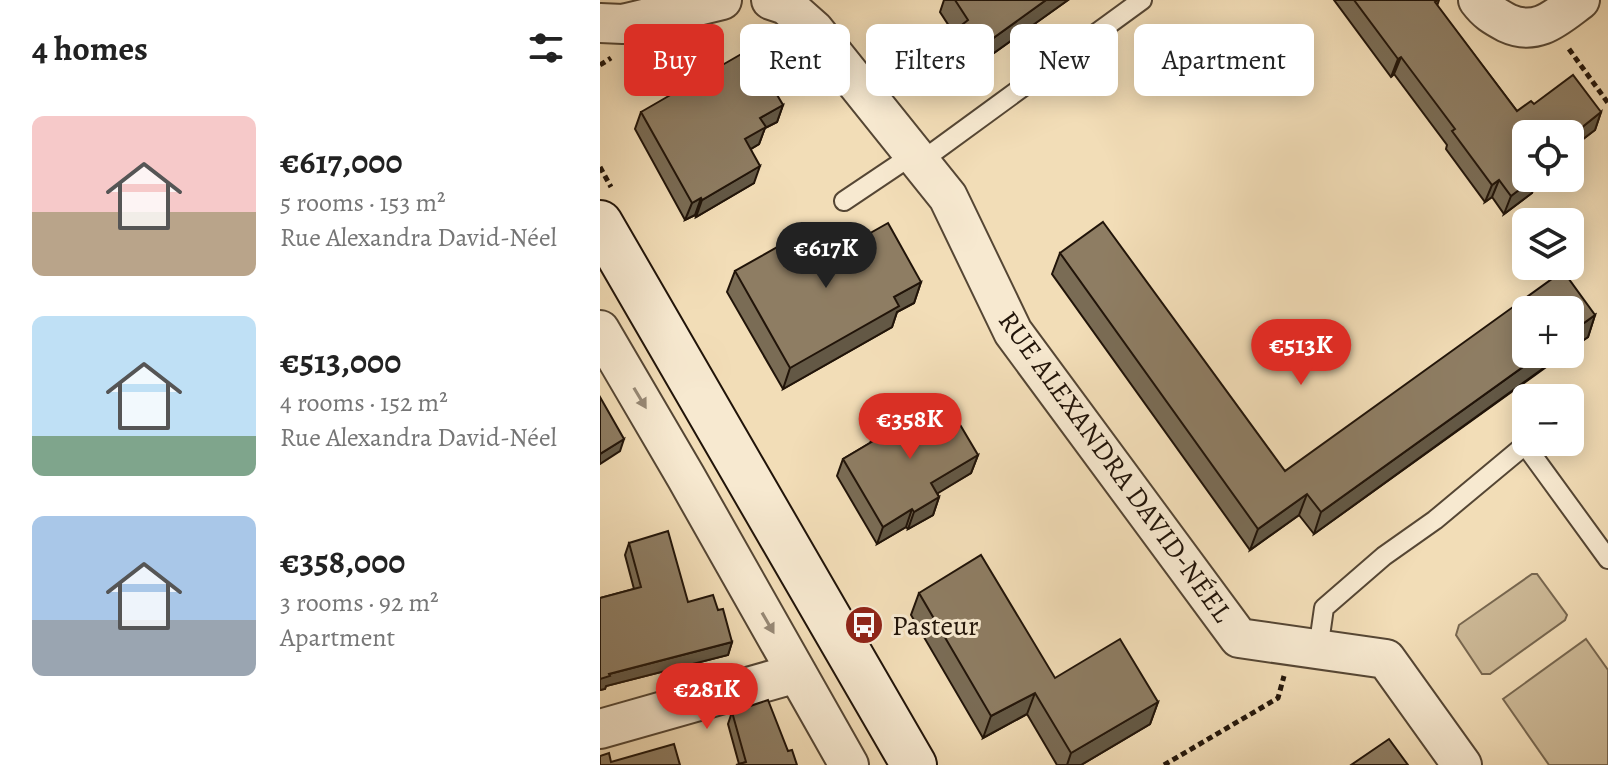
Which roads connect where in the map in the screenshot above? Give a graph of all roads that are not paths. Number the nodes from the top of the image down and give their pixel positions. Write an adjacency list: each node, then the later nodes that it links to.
1 (722, 0): 6 (street)
2 (771, 0): 7 (street, RUE ALEXANDRA DAVID-NÉEL)
3 (1142, 0): 7 (lane)
4 (1478, 0): 5 (street)
5 (1580, 0)
6 (600, 23)
7 (917, 158): 8 (lane); 12 (street, RUE ALEXANDRA DAVID-NÉEL)
8 (844, 201)
9 (600, 223): 16 (street)
10 (603, 341): 13 (street, one-way to 13)
11 (1608, 559): 12 (lane)
12 (1305, 649): 17 (street, RUE ALEXANDRA DAVID-NÉEL)
13 (797, 673): 14 (street); 15 (street)
14 (600, 729)
15 (849, 765)
16 (914, 765)
17 (1462, 765)

